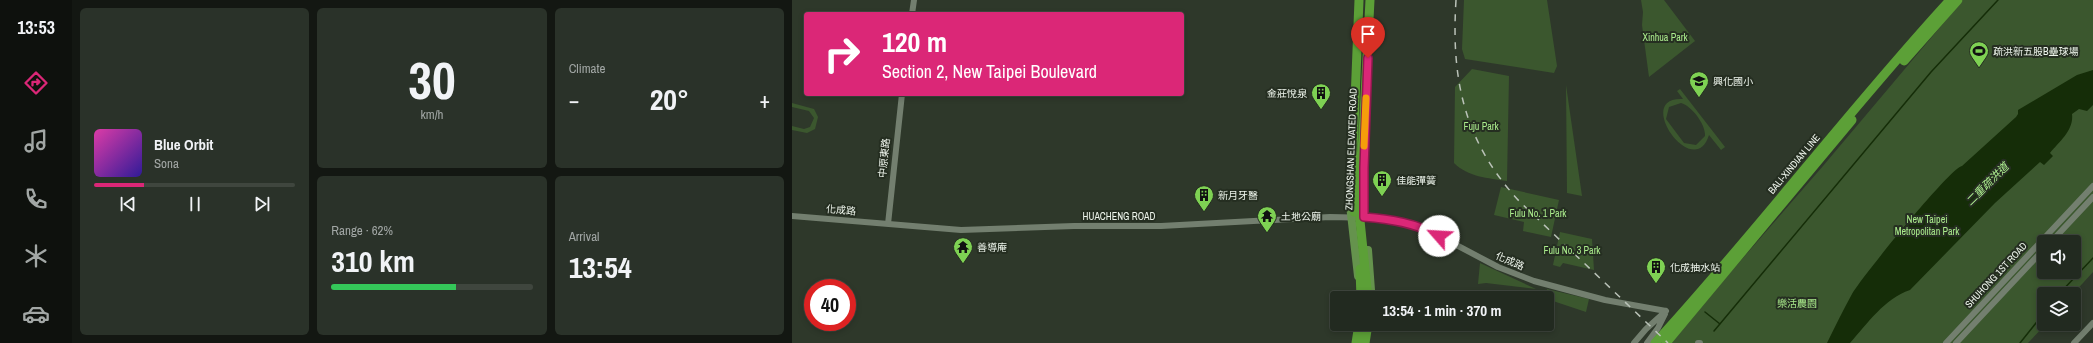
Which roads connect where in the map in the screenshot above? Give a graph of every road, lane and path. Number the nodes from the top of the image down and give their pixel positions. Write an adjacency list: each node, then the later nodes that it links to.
1 (914, 0): 8 (street)
2 (1358, 0): 15 (main road); 20 (highway, ZHONGSHAN ELEVATED ROAD)
3 (1364, 0): 13 (highway)
4 (1370, 0): 13 (highway, ZHONGSHAN ELEVATED ROAD)
5 (1373, 0): 13 (main road)
6 (1950, 0): 36 (highway, BALI-XINDIAN LINE)
7 (1958, 0): 12 (highway, BALI-XINDIAN LINE)
8 (912, 12)
9 (902, 96): 16 (street, 中原東路)
10 (2093, 186): 39 (street, SHUHONG 1ST ROAD)
11 (2093, 197): 17 (street)
12 (1779, 210): 37 (highway, BALI-XINDIAN LINE); 38 (highway)
13 (1362, 214): 15 (street, 化成路); 22 (highway, ZHONGSHAN ELEVATED ROAD); 23 (main road); 24 (street, 化成路)
14 (792, 216): 16 (street, 化成路)
15 (1351, 217): 16 (street, HUACHENG ROAD); 19 (main road)
16 (888, 224)
17 (2058, 235)
18 (2037, 256): 40 (street, SHUHONG 1ST ROAD)
19 (1357, 261): 21 (highway)
20 (1360, 291)
21 (1362, 291)
22 (1368, 291)
23 (1371, 291)
24 (1666, 311): 34 (street); 35 (street)
25 (2093, 324): 41 (street); 42 (street)
26 (1357, 331): 30 (highway)
27 (1362, 331): 31 (highway)
28 (1367, 331): 32 (highway)
29 (1370, 331): 33 (main road)
30 (1354, 343)
31 (1360, 343)
32 (1364, 343)
33 (1368, 343)
34 (1634, 343)
35 (1647, 343)
36 (1655, 343)
37 (1666, 343)
38 (1671, 343)
39 (1946, 343)
40 (1956, 343)
41 (2074, 343)
42 (2079, 343)

